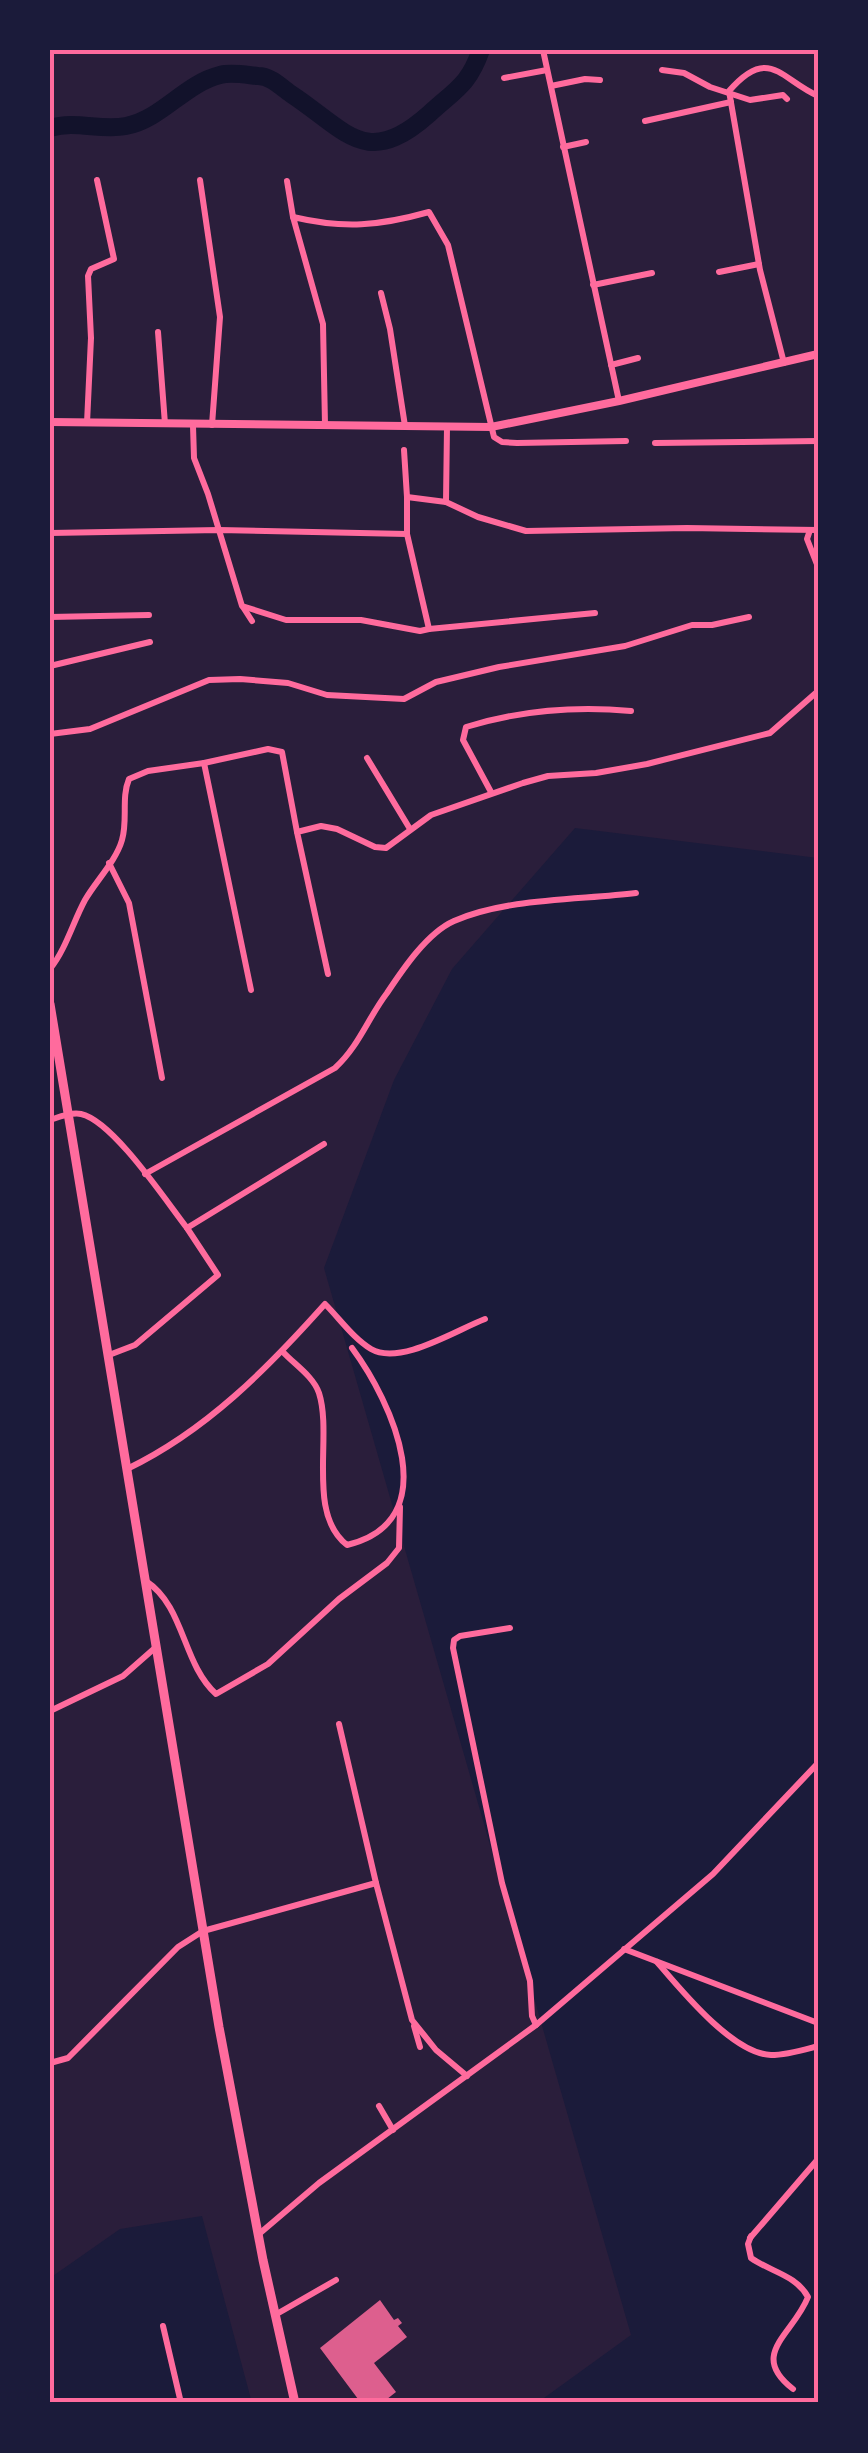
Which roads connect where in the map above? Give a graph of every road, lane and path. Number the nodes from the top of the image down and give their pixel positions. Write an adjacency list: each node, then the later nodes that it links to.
1 (102, 50): 2 (street)
2 (162, 50)
3 (543, 50): 4 (street)
4 (547, 70): 6 (street); 8 (street)
5 (662, 70): 9 (street)
6 (504, 78)
7 (600, 80): 8 (street)
8 (551, 86): 15 (street)
9 (729, 91): 10 (street); 11 (street); 12 (street)
10 (818, 96)
11 (787, 98)
12 (731, 102): 13 (street); 20 (street)
13 (645, 122)
14 (586, 142): 15 (street)
15 (563, 147): 23 (street)
16 (97, 180): 32 (street)
17 (200, 180): 36 (street)
18 (287, 180): 19 (street)
19 (293, 217): 34 (street); 38 (street)
20 (758, 264): 21 (street); 28 (street)
21 (718, 272)
22 (652, 273): 23 (street)
23 (593, 285): 29 (street)
24 (381, 292): 37 (street)
25 (158, 332): 33 (street)
26 (818, 354): 28 (street)
27 (638, 358): 29 (street)
28 (784, 362): 30 (street)
29 (611, 365): 30 (street)
30 (618, 402): 38 (street)
31 (50, 422): 32 (street)
32 (87, 424): 33 (street)
33 (165, 425): 35 (street)
34 (324, 425): 36 (street); 37 (street)
35 (193, 426): 36 (street); 46 (street)
36 (212, 426)
37 (405, 426): 39 (street)
38 (492, 426): 39 (street); 41 (street)
39 (447, 427): 45 (street)
40 (818, 440): 42 (street)
41 (626, 441)
42 (655, 443)
43 (404, 450): 44 (street)
44 (406, 497): 45 (street); 49 (street)
45 (446, 502): 47 (street)
46 (219, 530): 48 (street); 49 (street); 51 (street)
47 (814, 530): 50 (street)
48 (50, 533)
49 (406, 534): 57 (street)
50 (818, 567)
51 (242, 606): 56 (street); 57 (street)
52 (595, 614): 57 (street)
53 (149, 615): 54 (street)
54 (50, 617)
55 (749, 617): 62 (street)
56 (252, 621)
57 (429, 629)
58 (150, 642): 59 (street)
59 (50, 666)
60 (818, 691): 65 (street)
61 (631, 711): 65 (street)
62 (50, 734)
63 (367, 758): 66 (street)
64 (204, 763): 67 (street); 68 (street); 72 (street)
65 (491, 792): 66 (street)
66 (410, 828): 67 (street)
67 (297, 832): 71 (street)
68 (109, 862): 70 (street); 74 (street)
69 (636, 893): 78 (street)
70 (50, 969)
71 (328, 974)
72 (251, 990)
73 (50, 1004): 75 (main road)
74 (162, 1078)
75 (68, 1114): 76 (street); 78 (street); 83 (main road)
76 (50, 1120)
77 (324, 1144): 79 (street)
78 (145, 1174): 79 (street)
79 (188, 1228): 83 (street)
80 (485, 1319): 82 (street)
81 (352, 1348): 85 (street)
82 (282, 1352): 84 (street); 85 (street)
83 (108, 1356): 84 (main road)
84 (128, 1470): 86 (main road)
85 (400, 1505): 86 (street)
86 (145, 1580): 88 (main road)
87 (510, 1628): 98 (street)
88 (156, 1647): 89 (street); 93 (main road)
89 (50, 1711)
90 (339, 1724): 92 (street)
91 (818, 1763): 94 (street)
92 (376, 1883): 93 (street); 96 (street)
93 (204, 1931): 101 (street); 106 (main road)
94 (624, 1949): 95 (street); 98 (street)
95 (656, 1960): 97 (street); 99 (street)
96 (412, 2020): 100 (street); 102 (street)
97 (818, 2023)
98 (536, 2025): 102 (street)
99 (818, 2046)
100 (420, 2047)
101 (50, 2063)
102 (466, 2076): 104 (street)
103 (380, 2106): 104 (street)
104 (393, 2130): 106 (street)
105 (818, 2160): 110 (street)
106 (258, 2234): 108 (main road)
107 (336, 2280): 108 (street)
108 (275, 2315): 112 (main road)
109 (164, 2326): 111 (street)
110 (793, 2388)
111 (181, 2403)
112 (294, 2403)

